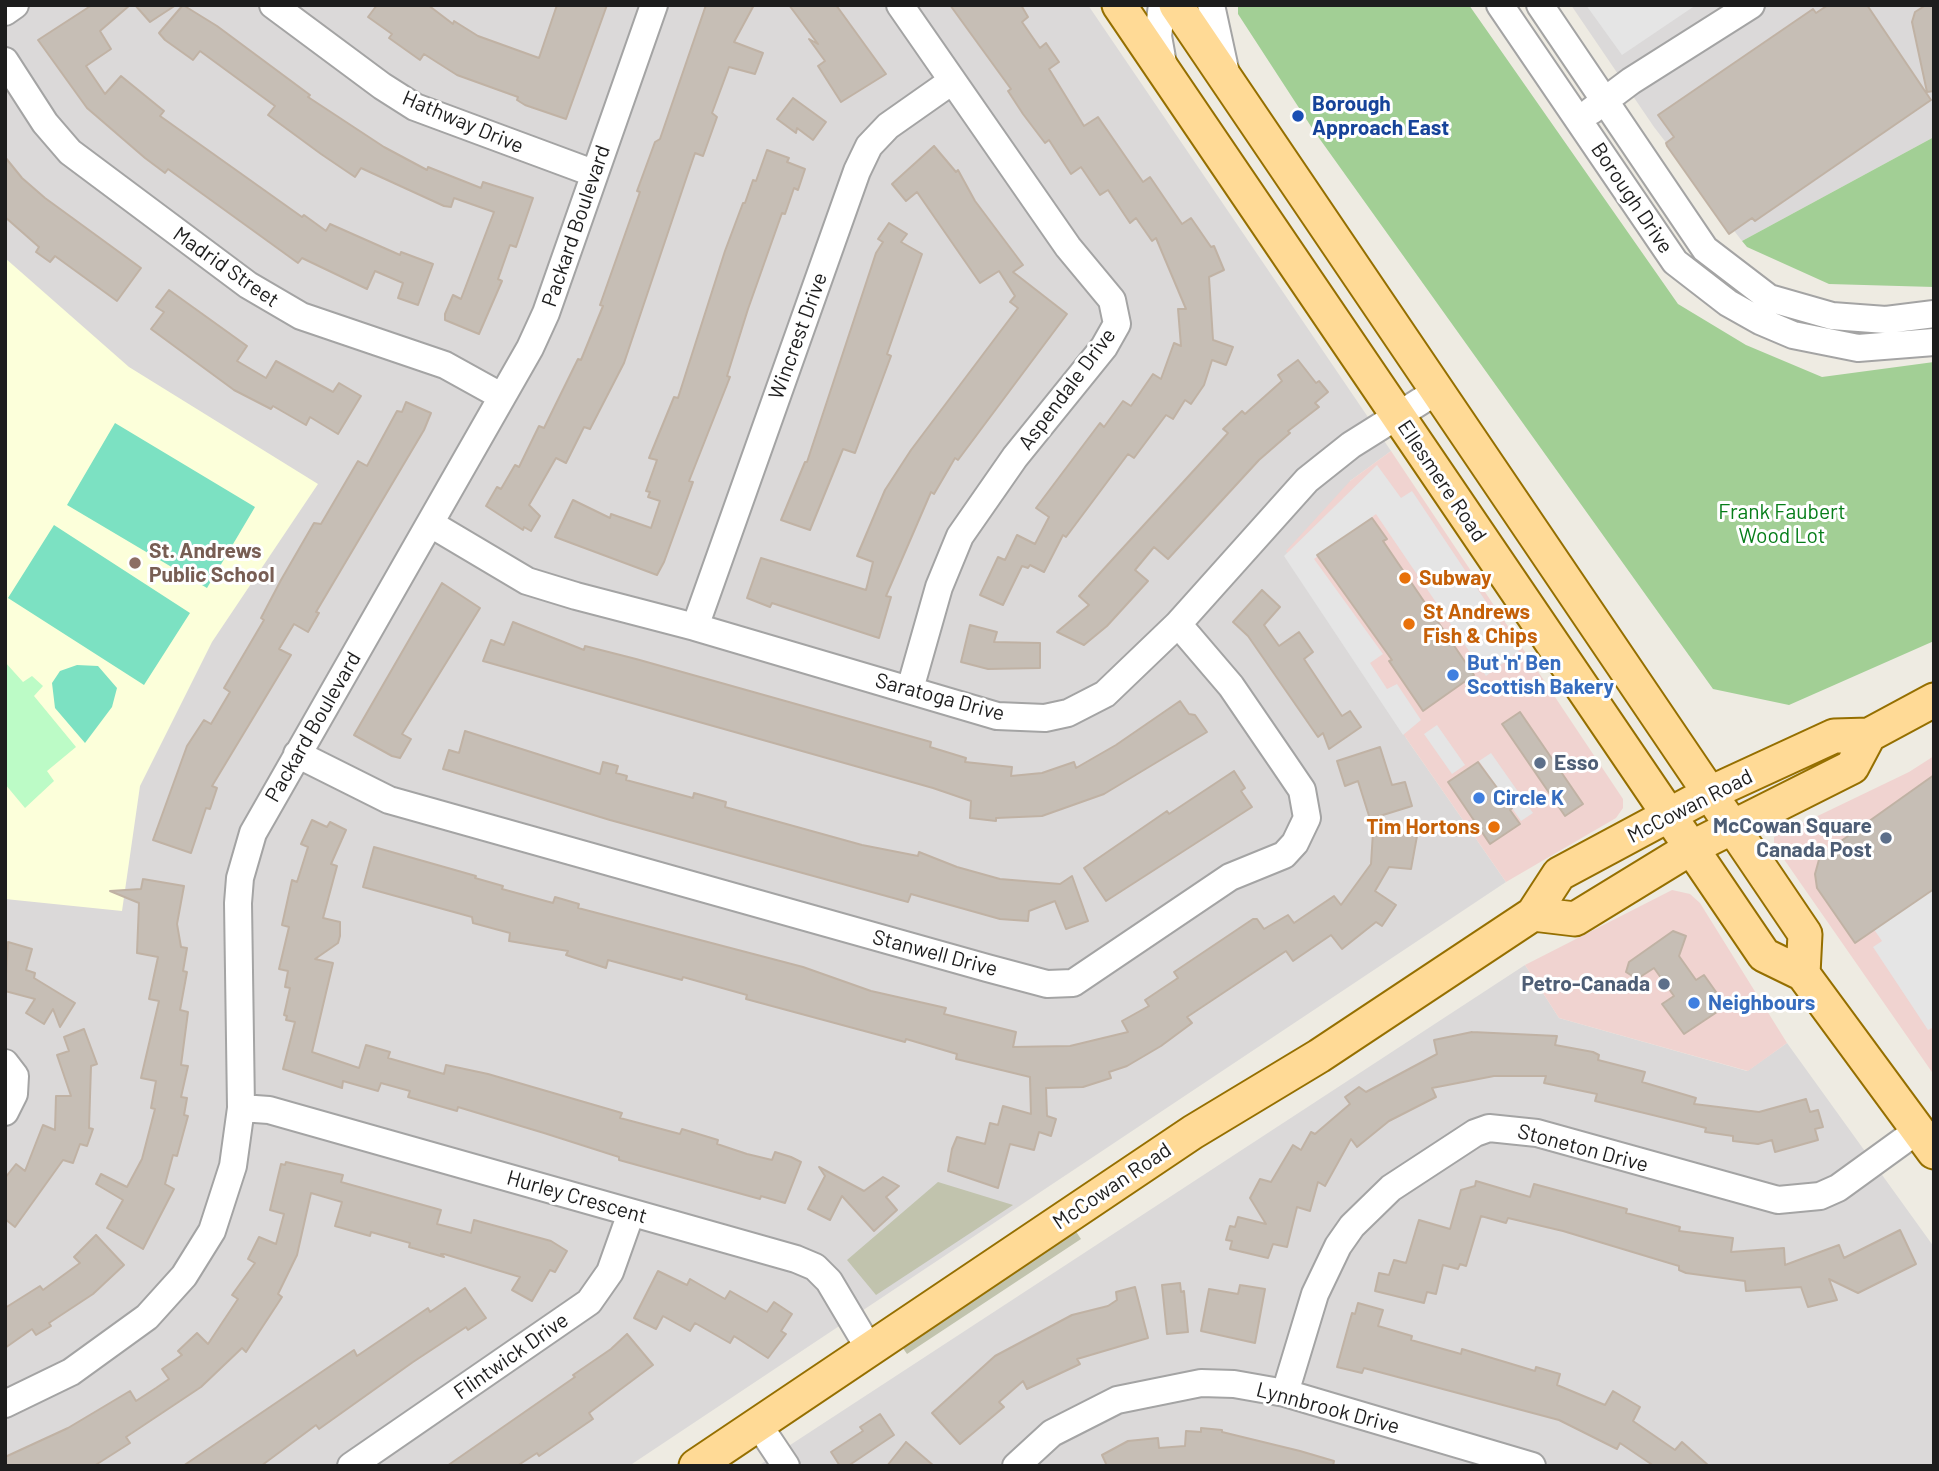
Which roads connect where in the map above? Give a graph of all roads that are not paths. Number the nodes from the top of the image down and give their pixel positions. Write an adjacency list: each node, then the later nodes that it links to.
1 (15, 5): 12 (street)
2 (273, 5): 19 (street, Hathway Drive)
3 (654, 5): 19 (street, Packard Boulevard)
4 (900, 5): 15 (street, Aspendale Drive)
5 (1119, 5): 14 (main road, Ellesmere Road)
6 (1161, 5): 14 (street)
7 (1176, 5): 16 (main road)
8 (1211, 5): 16 (street)
9 (1500, 5): 18 (street, Borough Drive)
10 (1540, 5): 17 (street, Borough Drive)
11 (1751, 5): 17 (street)
12 (5, 12)
13 (5, 61): 23 (street, Madrid Street)
14 (1164, 72): 24 (main road, Ellesmere Road)
15 (952, 80): 27 (street, Wincrest Drive); 28 (street, Aspendale Drive)
16 (1228, 81): 22 (main road)
17 (1607, 101): 18 (street); 20 (street, Borough Drive)
18 (1578, 119): 21 (street, Borough Drive)
19 (593, 173): 23 (street, Packard Boulevard)
20 (1934, 314)
21 (1934, 342)
22 (1437, 391): 24 (street, Saratoga Drive); 32 (main road)
23 (501, 396): 25 (street, Packard Boulevard)
24 (1397, 415): 26 (street, Saratoga Drive); 33 (main road, Ellesmere Road)
25 (431, 524): 27 (street, Saratoga Drive); 31 (street, Packard Boulevard)
26 (1178, 624): 28 (street, Saratoga Drive); 31 (street, Stanwell Drive)
27 (695, 627): 28 (street, Saratoga Drive)
28 (910, 689)
29 (1934, 700): 30 (main road, McCowan Road)
30 (1869, 735): 32 (main road, McCowan Road); 34 (main road, McCowan Road)
31 (297, 754): 39 (street, Packard Boulevard)
32 (1708, 794): 33 (main road, McCowan Road); 34 (main road)
33 (1668, 815): 35 (main road, Ellesmere Road); 36 (main road, McCowan Road)
34 (1733, 827): 35 (main road, McCowan Road); 37 (main road)
35 (1691, 848): 36 (main road, McCowan Road); 37 (main road, Ellesmere Road)
36 (1533, 914): 43 (main road, McCowan Road)
37 (1803, 974): 41 (main road, Ellesmere Road)
38 (5, 1063): 40 (street)
39 (241, 1108): 42 (street, Hurley Crescent); 45 (street, Packard Boulevard)
40 (5, 1112)
41 (1926, 1141): 44 (street, Stoneton Drive)
42 (631, 1213): 43 (street, Hurley Crescent); 47 (street, Flintwick Drive)
43 (870, 1350): 46 (main road, McCowan Road)
44 (1285, 1393): 50 (street, Lynnbrook Drive); 51 (street, Lynnbrook Drive)
45 (5, 1404)
46 (758, 1424): 48 (main road, McCowan Road); 49 (street)
47 (351, 1466)
48 (696, 1466)
49 (786, 1466)
50 (1016, 1466)
51 (1532, 1466)

